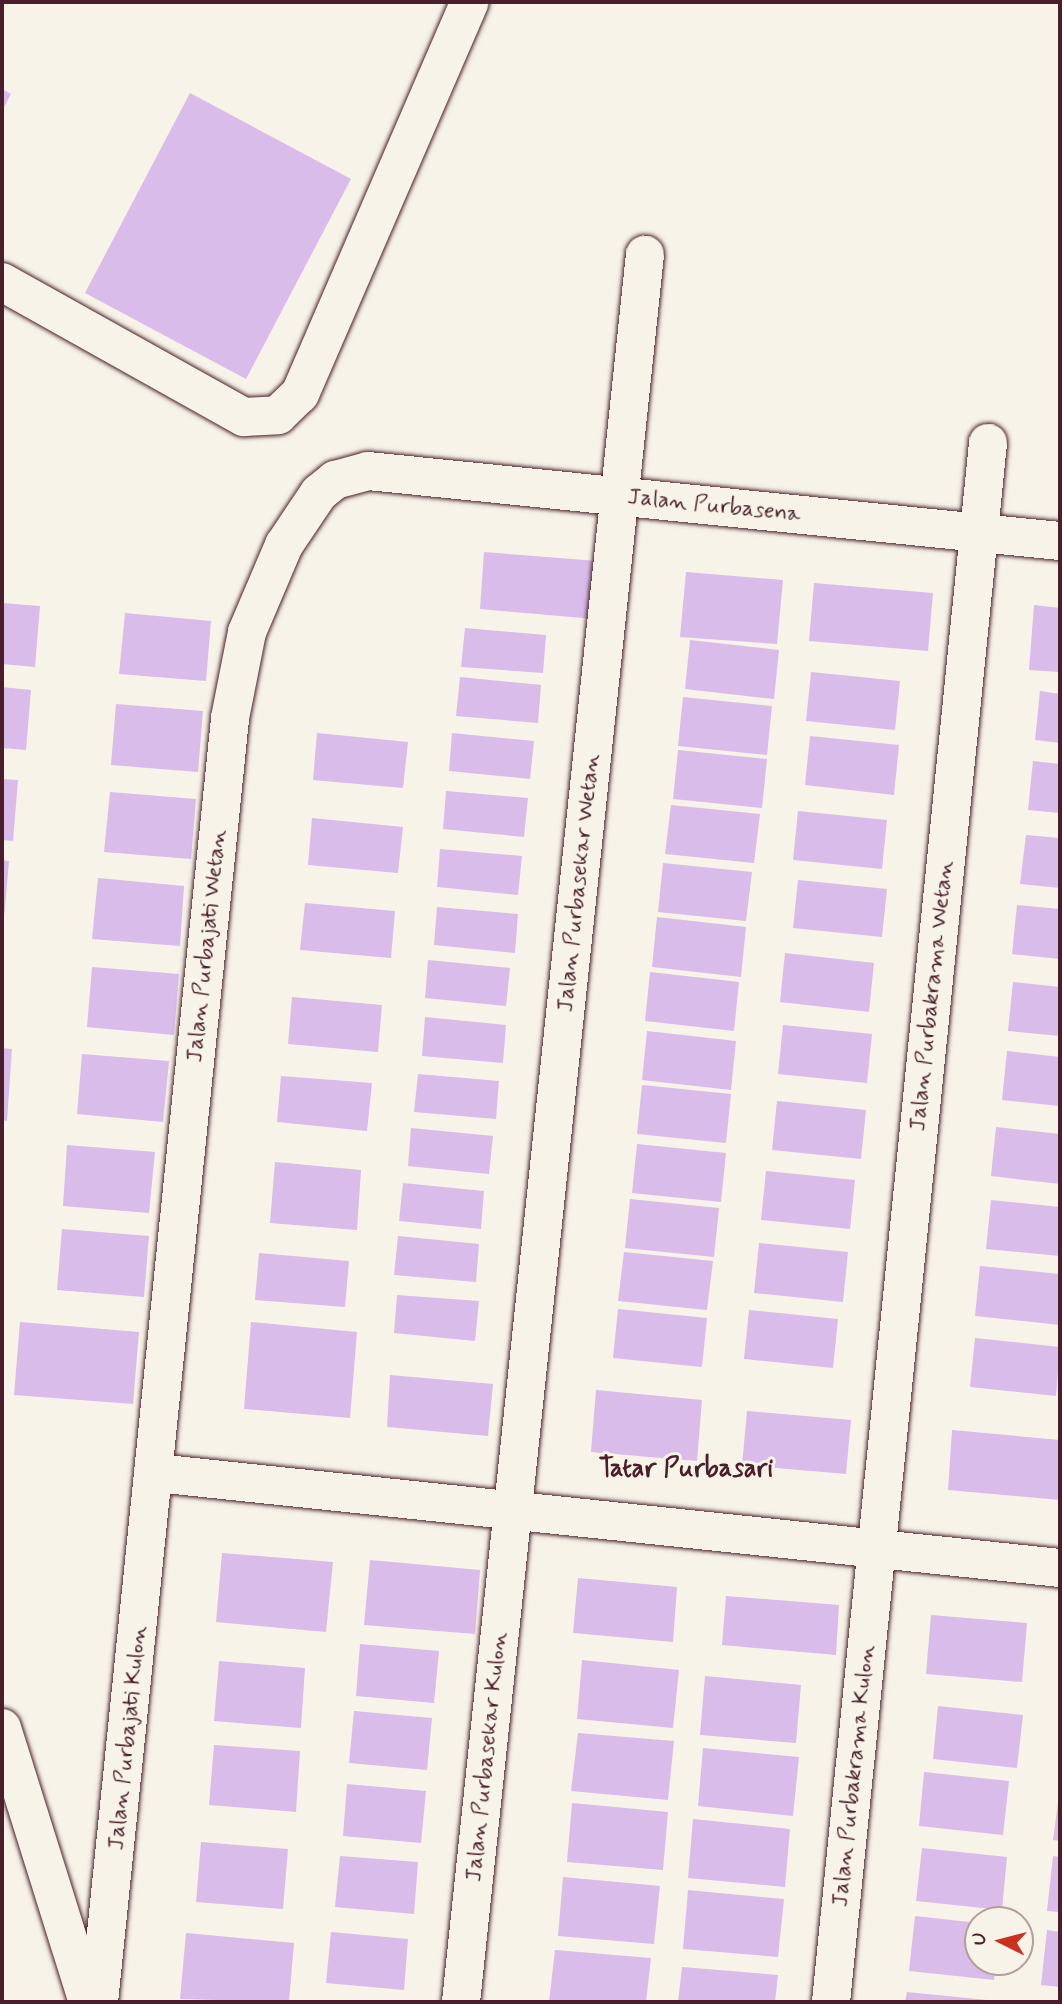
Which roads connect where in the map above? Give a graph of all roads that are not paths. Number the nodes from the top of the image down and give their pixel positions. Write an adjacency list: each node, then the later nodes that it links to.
1 (470, 2): 3 (street)
2 (645, 255): 6 (street, Jalan Purbasekar Wetan)
3 (2, 282)
4 (988, 443): 7 (street, Jalan Purbakrama Wetan)
5 (368, 471): 6 (street, Jalan Purbasena); 9 (street, Jalan Purbajati Wetan)
6 (619, 496): 7 (street, Jalan Purbasena); 10 (street, Jalan Purbasekar Wetan)
7 (979, 533): 8 (street, Jalan Purbasena); 11 (street, Jalan Purbakrama Wetan)
8 (1060, 541)
9 (156, 1474): 10 (street); 15 (street, Jalan Purbajati Kulon)
10 (513, 1511): 11 (street); 16 (street, Jalan Purbasekar Kulon)
11 (877, 1549): 12 (street); 17 (street, Jalan Purbakrama Kulon)
12 (1060, 1569)
13 (2, 1728): 14 (street)
14 (88, 2002)
15 (99, 2002)
16 (461, 2002)
17 (831, 2002)

